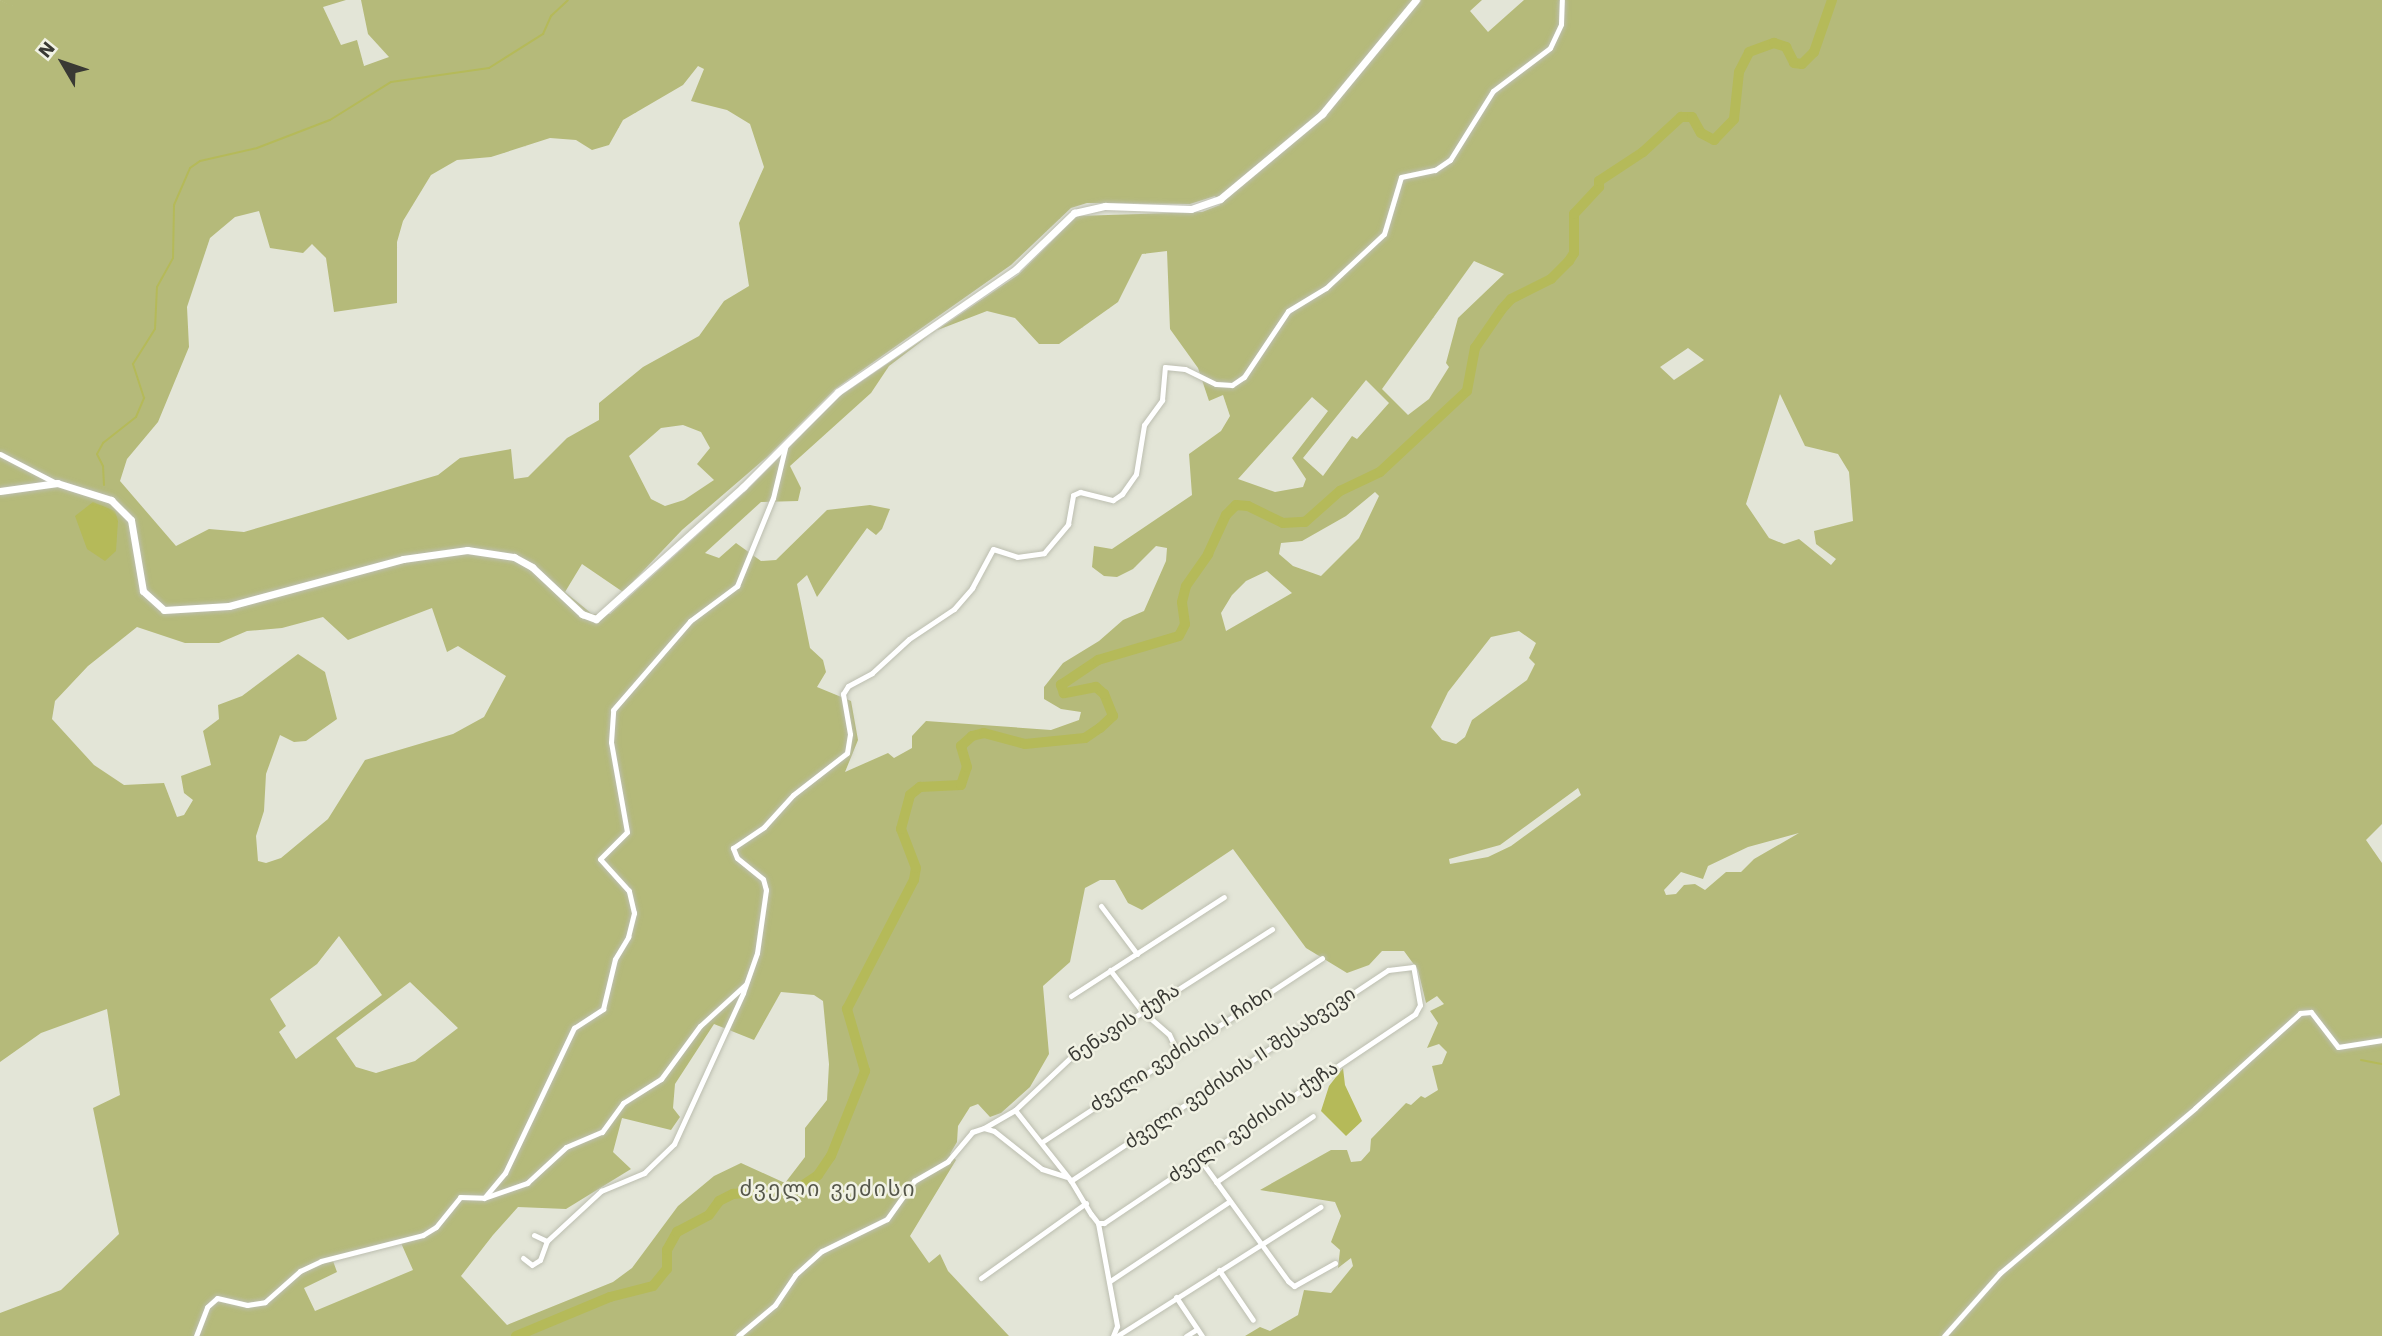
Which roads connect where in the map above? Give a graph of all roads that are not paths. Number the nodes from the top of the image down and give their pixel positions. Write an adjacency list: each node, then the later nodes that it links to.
1 (1416, 0): 3 (street)
2 (1562, 0): 14 (street)
3 (786, 441): 5 (street); 27 (street)
4 (0, 454): 5 (street)
5 (57, 483): 6 (street)
6 (0, 491)
7 (1224, 897): 10 (street)
8 (1101, 906): 10 (street)
9 (1272, 929): 16 (street, ნენავის ქუჩა)
10 (1137, 954): 13 (street)
11 (1322, 958): 18 (street, ძველი ვეძისის I ჩიხი)
12 (1413, 967): 23 (street, ძველი ვეძისის ქუჩა); 25 (street, ძველი ვეძისის II შესახვევი)
13 (1110, 970): 15 (street); 16 (street)
14 (745, 985): 27 (street); 33 (street)
15 (1071, 996)
16 (1141, 1010): 18 (street); 19 (street, ნენავის ქუჩა)
17 (2382, 1040): 48 (street)
18 (1177, 1051): 22 (street, ძველი ვეძისის I ჩიხი)
19 (1014, 1110): 21 (street, ნენავის ქუჩა); 22 (street)
20 (1313, 1116): 26 (street)
21 (984, 1128): 24 (street); 44 (street)
22 (1042, 1142): 24 (street)
23 (1199, 1158): 26 (street); 31 (street, ძველი ვეძისის ქუჩა)
24 (1066, 1177): 25 (street)
25 (1072, 1181): 29 (street)
26 (1216, 1182): 28 (street)
27 (484, 1198): 43 (street)
28 (1230, 1200): 34 (street); 39 (street)
29 (1086, 1203): 31 (street); 38 (street)
30 (1320, 1207): 34 (street)
31 (1098, 1223): 39 (street)
32 (534, 1235): 33 (street)
33 (547, 1241): 35 (street)
34 (1261, 1243): 36 (street); 37 (street)
35 (523, 1258)
36 (1335, 1264)
37 (1219, 1270): 40 (street); 41 (street)
38 (981, 1278)
39 (1110, 1281): 45 (street)
40 (1176, 1297): 42 (street); 45 (street)
41 (1253, 1320)
42 (1197, 1329): 46 (street); 47 (street)
43 (196, 1336)
44 (738, 1336)
45 (1115, 1336)
46 (1186, 1336)
47 (1202, 1336)
48 (1944, 1336)

